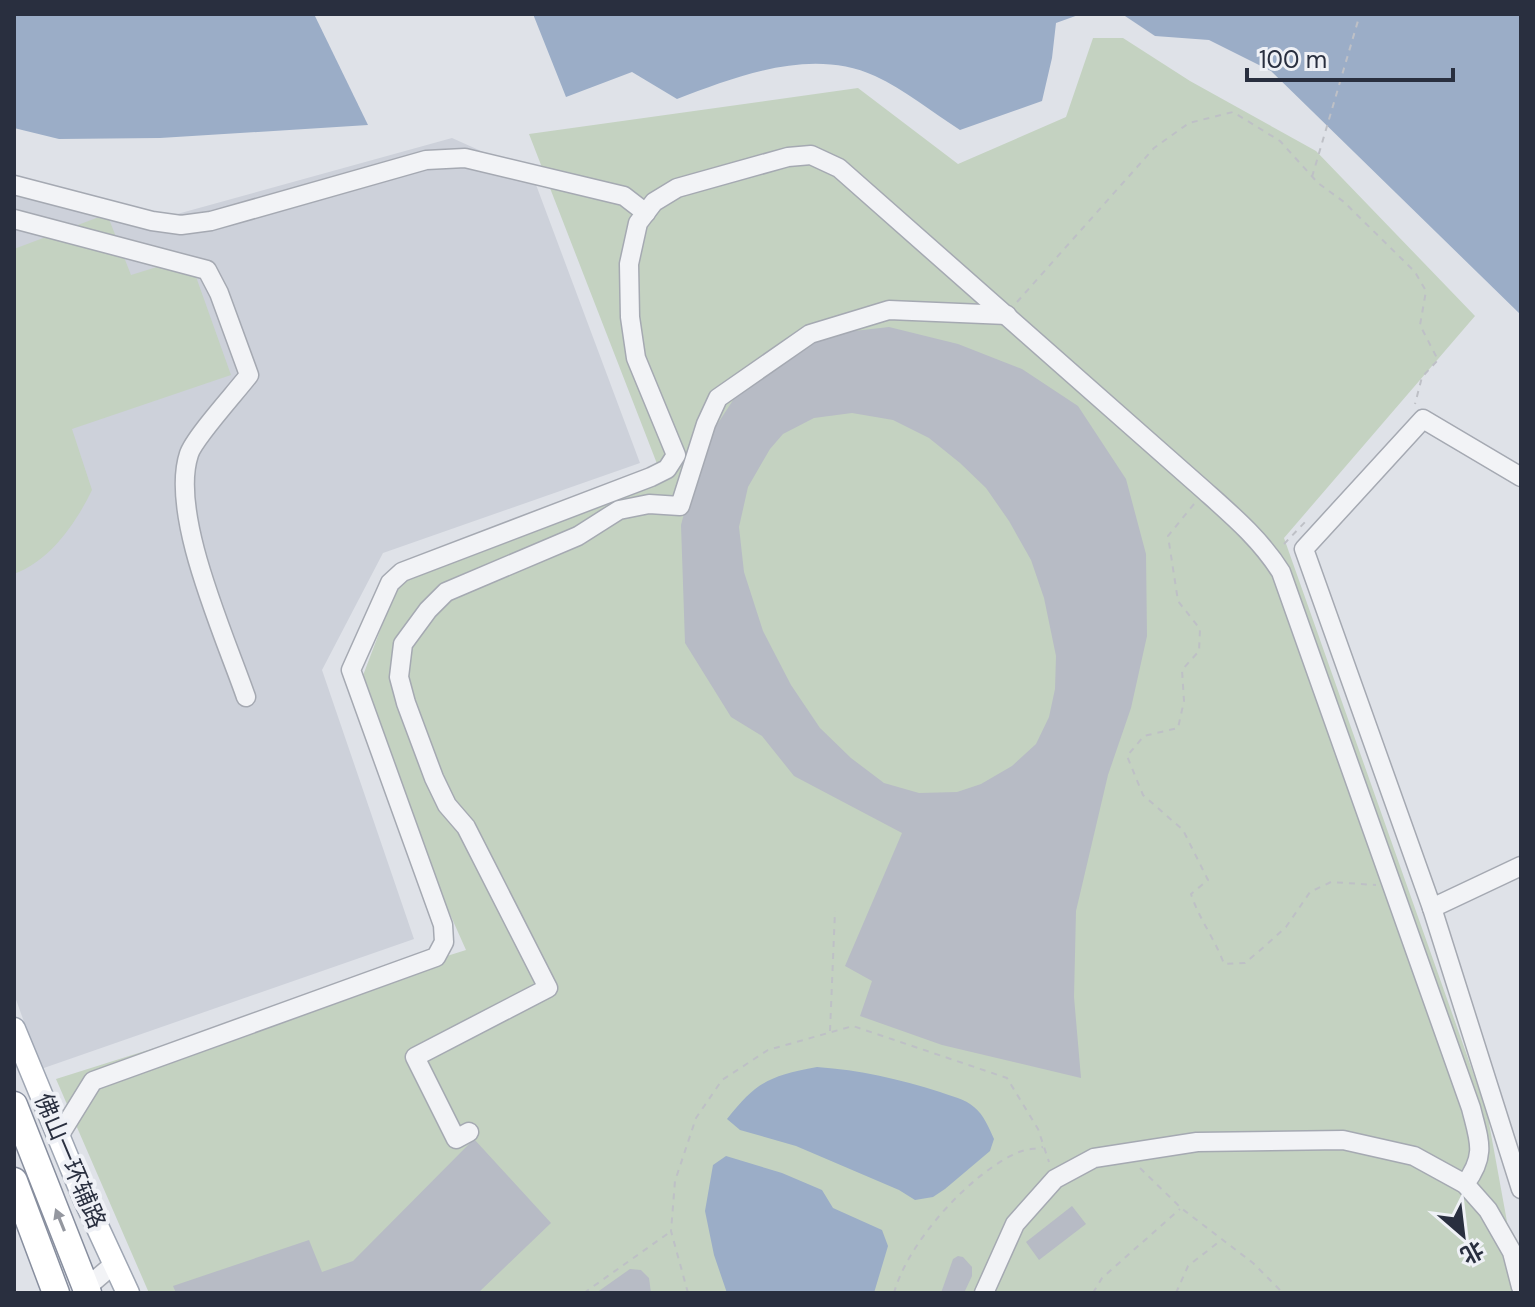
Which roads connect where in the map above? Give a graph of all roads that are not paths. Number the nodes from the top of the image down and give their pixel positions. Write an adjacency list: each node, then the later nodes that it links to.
1 (14, 185): 2 (street)
2 (646, 213): 4 (street); 12 (street)
3 (14, 219): 6 (street)
4 (1007, 315): 11 (street); 14 (street)
5 (1521, 477): 8 (street)
6 (246, 697)
7 (1521, 866): 8 (street)
8 (1432, 908): 15 (street)
9 (14, 1029): 12 (main road, 佛山一环辅路)
10 (14, 1105): 18 (highway, one-way to 10)
11 (469, 1132)
12 (59, 1136): 16 (main road, 佛山一环辅路)
13 (14, 1181): 19 (highway)
14 (1465, 1184): 17 (street); 21 (street)
15 (1521, 1189)
16 (114, 1264): 18 (street); 20 (main road, 佛山一环辅路)
17 (1521, 1287)
18 (87, 1290)
19 (56, 1293)
20 (128, 1293)
21 (984, 1293)

